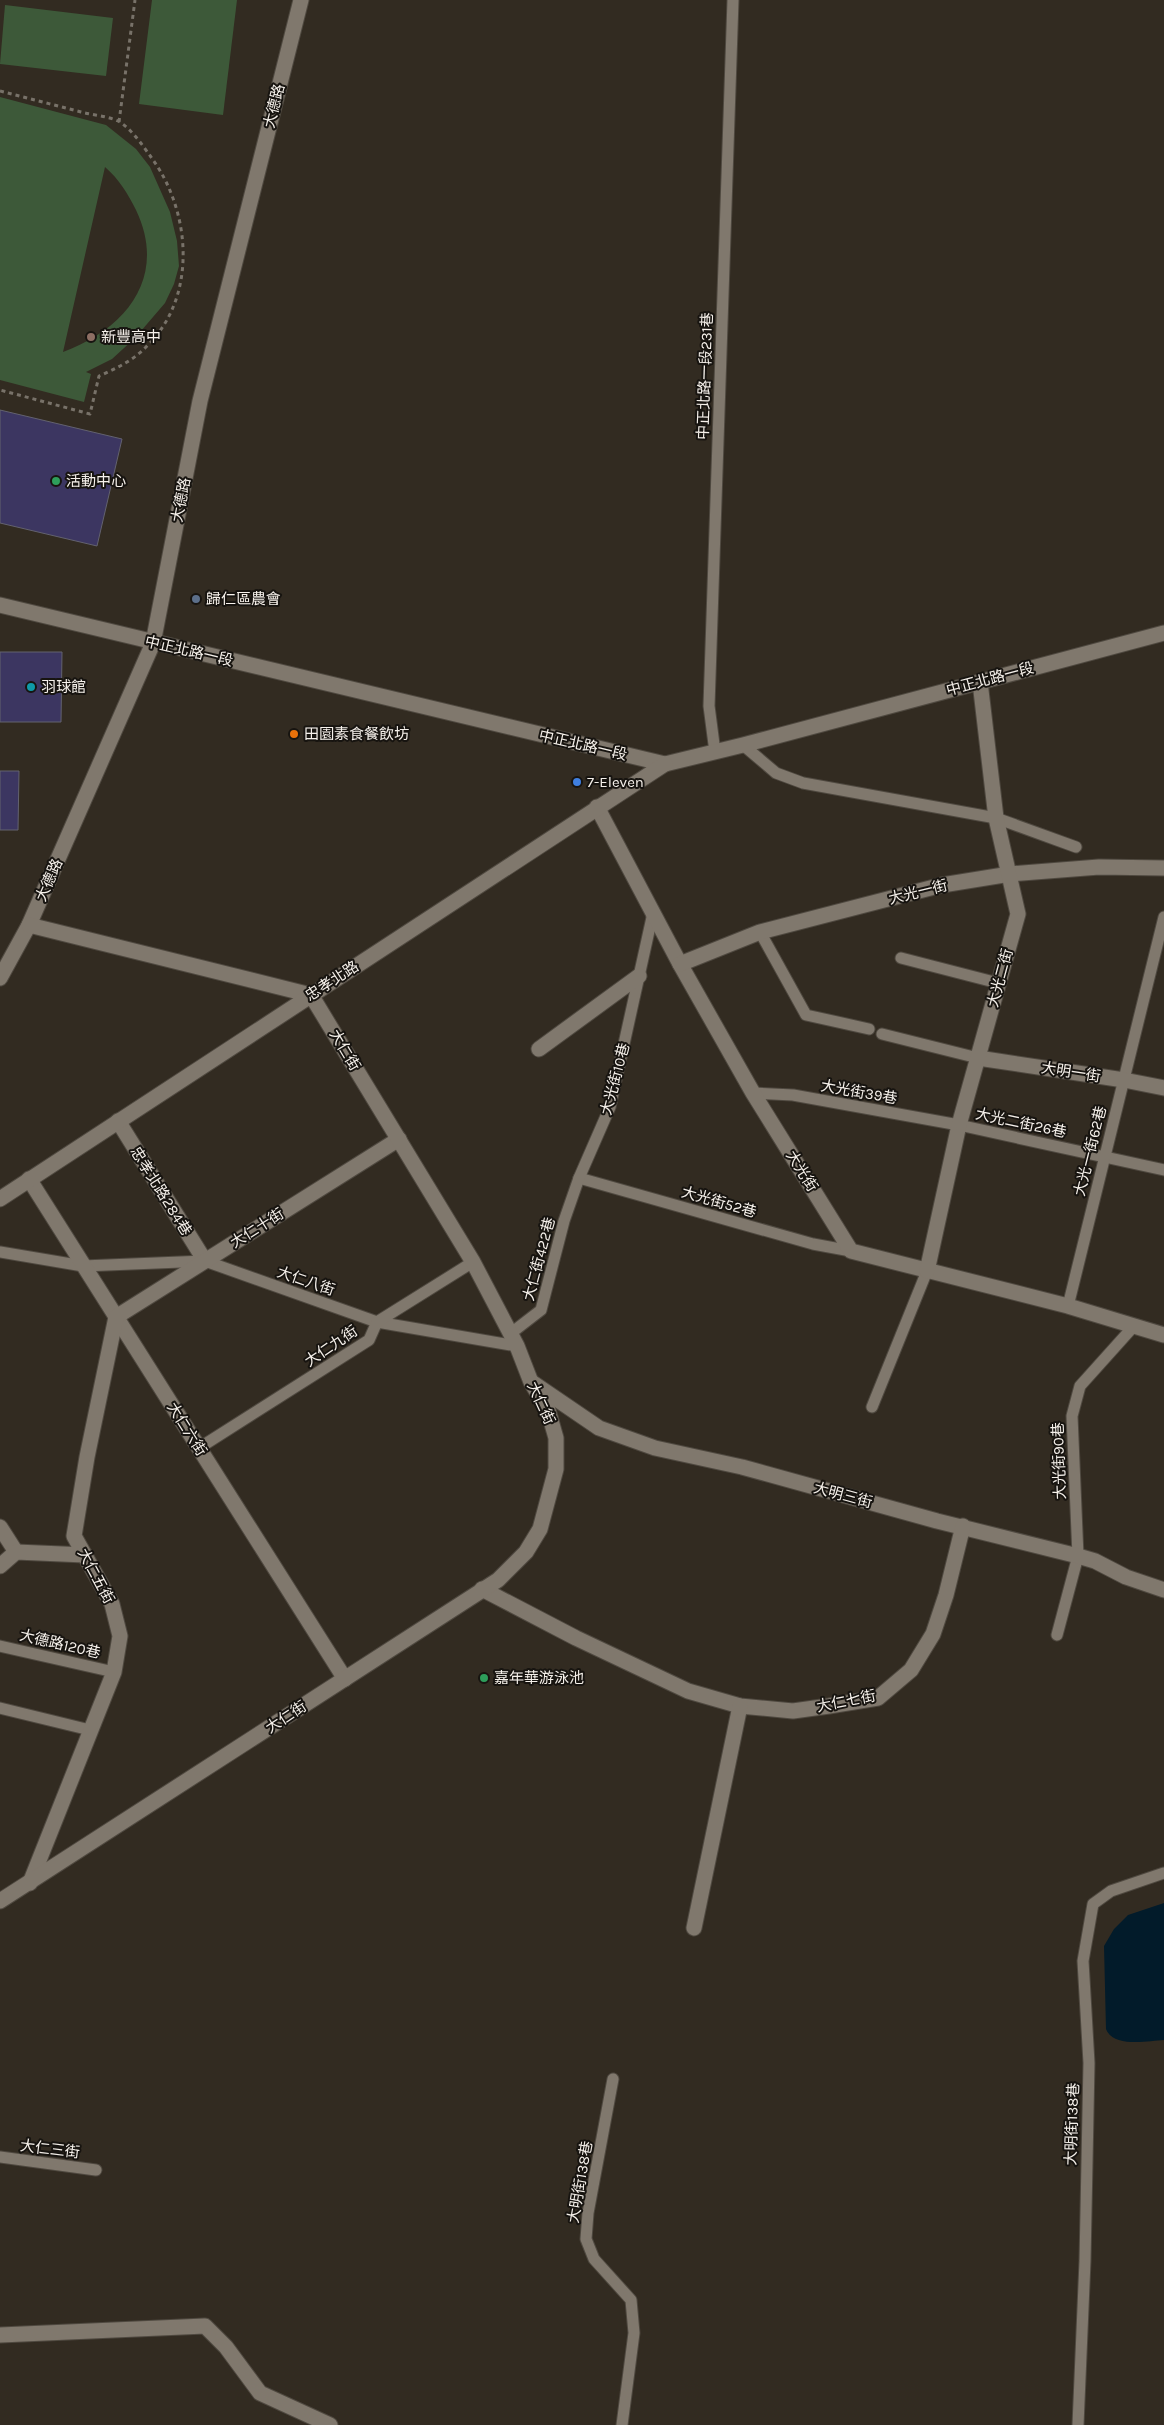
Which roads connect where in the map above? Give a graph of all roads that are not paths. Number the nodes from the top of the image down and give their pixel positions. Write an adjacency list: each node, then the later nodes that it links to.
1 (301, 0): 5 (street, 大德路)
2 (733, 0): 8 (lane, 中正北路一段231巷)
3 (0, 605): 5 (street, 中正北路一段)
4 (1164, 633): 6 (street, 中正北路一段)
5 (153, 643): 9 (street, 中正北路一段); 17 (street, 大德路)
6 (980, 682): 7 (street, 中正北路一段); 11 (street, 大光二街)
7 (743, 745): 8 (street, 中正北路一段); 11 (lane)
8 (715, 752): 9 (street, 中正北路一段)
9 (665, 764): 10 (street, 忠孝北路)
10 (597, 808): 15 (street, 大光街); 24 (street, 忠孝北路)
11 (996, 818): 12 (lane); 14 (street, 大光二街)
12 (1076, 847)
13 (1164, 868): 14 (street, 大光一街)
14 (1010, 874): 18 (street, 大光一街); 23 (street, 大光二街)
15 (653, 913): 20 (street, 大光街); 21 (lane, 大光街10巷)
16 (1164, 917): 29 (lane, 大光一街62巷)
17 (29, 925): 22 (street, 大德路); 24 (street)
18 (760, 932): 20 (street, 大光一街); 25 (lane)
19 (901, 958): 23 (lane)
20 (680, 964): 31 (street, 大光街)
21 (639, 976): 27 (street); 37 (lane, 大光街10巷)
22 (0, 978)
23 (998, 984): 28 (street, 大光二街)
24 (312, 995): 32 (street, 忠孝北路); 34 (street, 大仁街)
25 (869, 1029)
26 (882, 1034): 28 (lane)
27 (540, 1049)
28 (978, 1058): 29 (street, 大明一街); 33 (street, 大光二街)
29 (1124, 1080): 30 (street, 大明一街); 35 (lane, 大光一街62巷)
30 (1164, 1088)
31 (754, 1093): 33 (lane, 大光街39巷); 40 (street, 大光街)
32 (118, 1121): 38 (street, 忠孝北路); 42 (street, 忠孝北路284巷)
33 (959, 1125): 35 (lane, 大光二街26巷); 45 (street, 大光二街)
34 (398, 1139): 42 (street, 大仁十街); 43 (street, 大仁街)
35 (1105, 1156): 36 (lane, 大光二街26巷); 46 (lane, 大光一街62巷)
36 (1164, 1170)
37 (579, 1178): 40 (lane, 大光街52巷); 51 (lane, 大仁街422巷)
38 (29, 1180): 39 (street, 忠孝北路); 44 (street, 大仁六街)
39 (0, 1199)
40 (851, 1251): 45 (street)
41 (0, 1252): 44 (lane, 大仁八街)
42 (205, 1261): 44 (lane, 大仁八街); 47 (street, 大仁十街); 48 (lane, 大仁八街)
43 (473, 1262): 48 (lane, 大仁九街); 51 (street, 大仁街)
44 (83, 1266): 47 (street, 大仁六街)
45 (927, 1271): 46 (street); 53 (lane)
46 (1068, 1306): 49 (street)
47 (116, 1317): 54 (street, 大仁六街); 58 (street, 大仁五街)
48 (377, 1322): 51 (lane, 大仁八街); 54 (lane, 大仁九街)
49 (1134, 1327): 50 (street); 59 (lane, 大光街90巷)
50 (1164, 1335)
51 (514, 1340): 52 (street, 大仁街)
52 (531, 1382): 55 (street, 大明三街); 61 (street, 大仁街)
53 (872, 1407)
54 (199, 1448): 66 (street, 大仁六街)
55 (963, 1526): 59 (street, 大明三街); 67 (street, 大仁七街)
56 (0, 1527): 57 (street)
57 (16, 1552): 58 (street); 60 (street)
58 (85, 1555): 65 (street, 大仁五街)
59 (1078, 1556): 62 (street, 大明三街); 63 (lane, 大光街90巷)
60 (0, 1566)
61 (482, 1589): 66 (street, 大仁街); 67 (street, 大仁七街)
62 (1164, 1590)
63 (1057, 1635)
64 (0, 1646): 65 (lane, 大德路120巷)
65 (114, 1672): 69 (street, 大仁五街)
66 (345, 1679): 71 (street, 大仁街)
67 (740, 1706): 73 (street)
68 (0, 1708): 69 (lane)
69 (90, 1730): 71 (street, 大仁五街)
70 (1164, 1873): 80 (lane, 大明街138巷)
71 (30, 1883): 72 (street, 大仁街)
72 (0, 1901)
73 (694, 1928)
74 (613, 2079): 79 (lane, 大明街138巷)
75 (0, 2158): 76 (lane, 大仁三街)
76 (96, 2170)
77 (0, 2335): 78 (street)
78 (330, 2425)
79 (622, 2425)
80 (1078, 2425)

